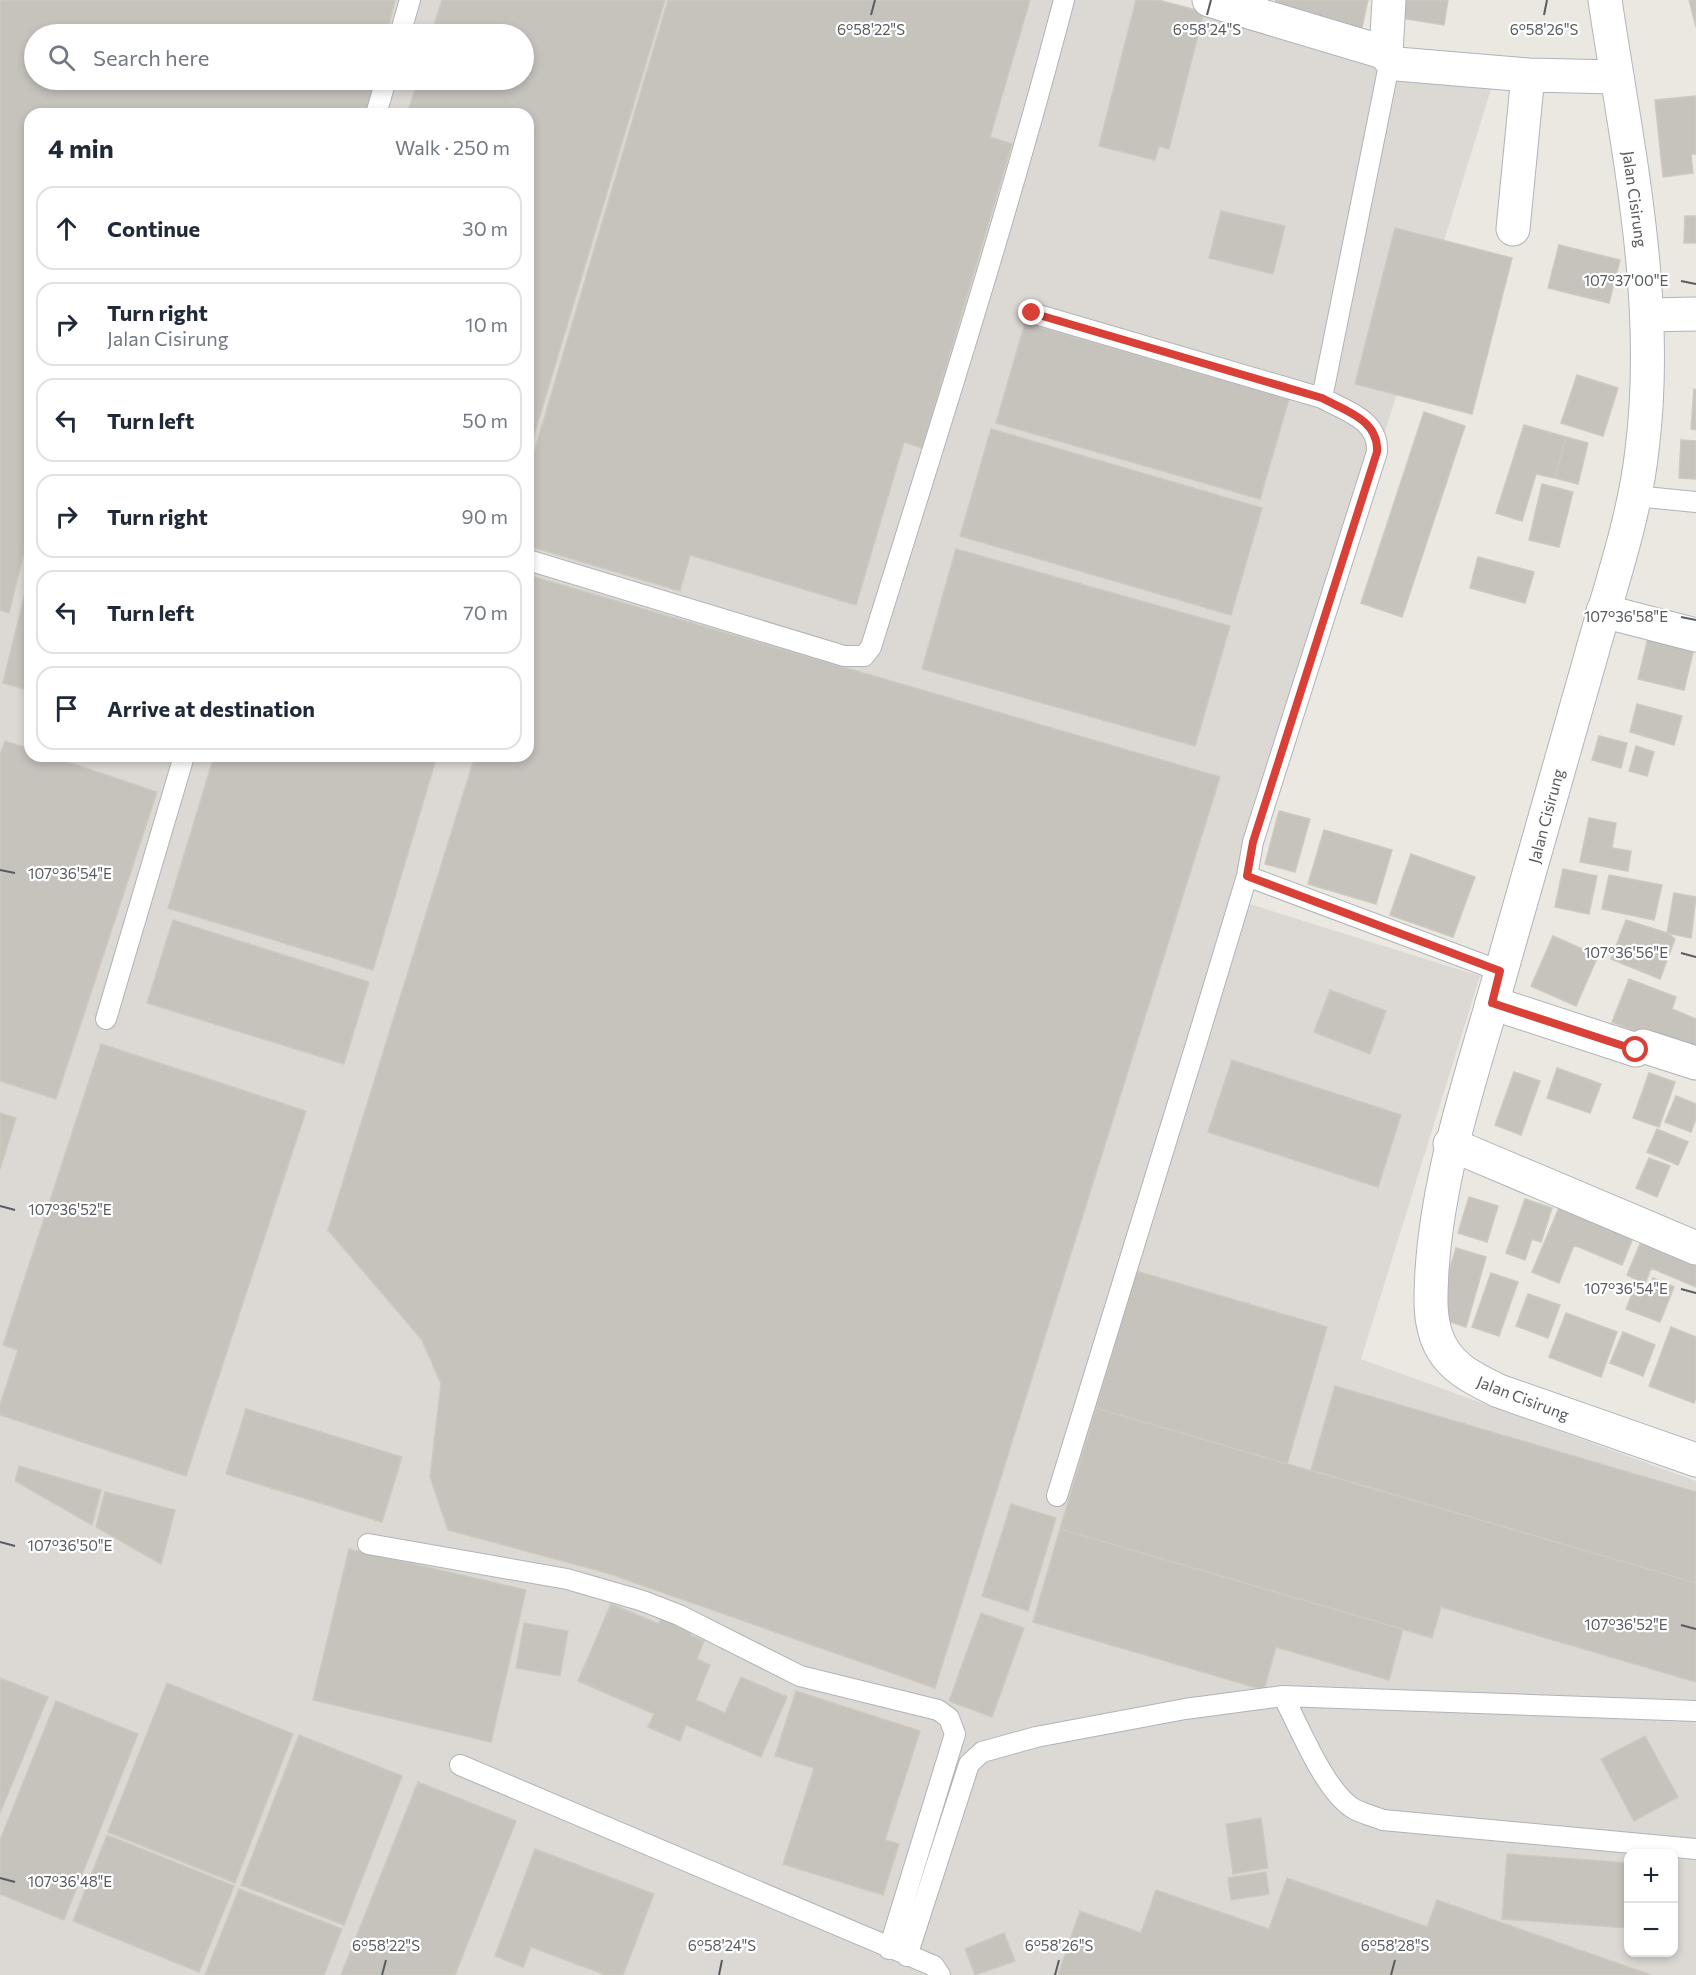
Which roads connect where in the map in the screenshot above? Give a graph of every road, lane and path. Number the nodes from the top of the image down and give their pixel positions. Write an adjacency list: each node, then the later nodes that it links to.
1 (410, 0): 6 (lane)
2 (1064, 0): 19 (lane)
3 (1209, 0): 7 (main road)
4 (1389, 0): 7 (main road)
5 (1605, 0): 9 (main road, Jalan Cisirung)
6 (403, 24)
7 (1388, 57): 8 (main road); 16 (lane)
8 (1527, 75): 9 (main road); 12 (main road)
9 (1617, 77): 15 (main road, Jalan Cisirung)
10 (383, 90): 11 (lane)
11 (378, 108)
12 (1513, 229)
13 (1032, 313): 16 (lane)
14 (1696, 314): 15 (main road)
15 (1648, 315): 17 (main road, Jalan Cisirung)
16 (1322, 398): 23 (lane)
17 (1635, 496): 18 (lane); 20 (main road, Jalan Cisirung)
18 (1696, 501)
19 (534, 562)
20 (1604, 611): 21 (main road); 24 (main road, Jalan Cisirung)
21 (1696, 635)
22 (182, 762): 26 (lane)
23 (1247, 876): 24 (lane); 31 (lane)
24 (1500, 971): 25 (main road, Jalan Cisirung)
25 (1492, 1003): 27 (main road); 28 (main road, Jalan Cisirung)
26 (106, 1018)
27 (1696, 1063)
28 (1450, 1144): 29 (main road); 30 (main road, Jalan Cisirung)
29 (1696, 1248)
30 (1696, 1460)
31 (1057, 1496)
32 (368, 1544): 37 (lane)
33 (1283, 1696): 34 (lane); 36 (lane); 37 (lane)
34 (1696, 1711)
35 (460, 1764): 37 (lane)
36 (1696, 1849)
37 (898, 1953): 38 (lane)
38 (940, 1975)

